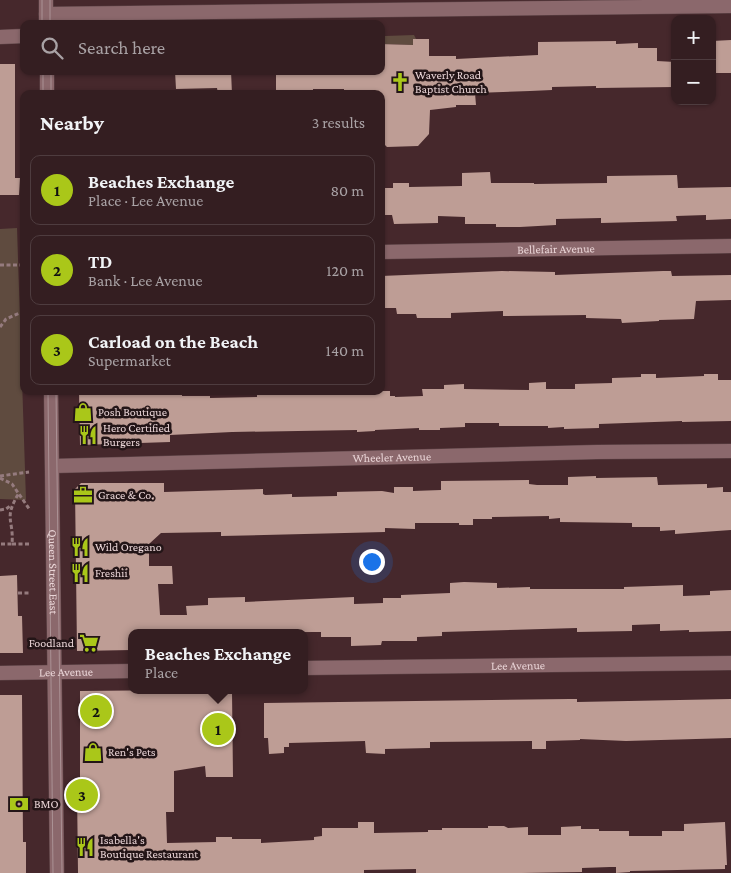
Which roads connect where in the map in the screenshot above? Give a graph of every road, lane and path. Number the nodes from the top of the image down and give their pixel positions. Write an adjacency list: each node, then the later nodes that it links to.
1 (46, 0): 3 (street)
2 (731, 6): 3 (street)
3 (46, 19)
4 (20, 36): 5 (street)
5 (0, 37)
6 (47, 75): 7 (street)
7 (48, 90)
8 (731, 246): 9 (street, Bellefair Avenue)
9 (385, 252)
10 (0, 265): 11 (path)
11 (20, 266)
12 (20, 313): 13 (path)
13 (0, 327)
14 (52, 395): 16 (street, Queen Street East)
15 (731, 451): 16 (street, Wheeler Avenue)
16 (52, 466): 31 (street, Queen Street East)
17 (29, 472): 18 (path)
18 (0, 477): 19 (path)
19 (19, 493): 20 (path); 22 (path)
20 (11, 505): 21 (path); 24 (path)
21 (0, 510)
22 (30, 510)
23 (1, 544): 24 (path)
24 (12, 544): 25 (path)
25 (30, 544)
26 (30, 593): 27 (path)
27 (18, 594)
28 (731, 662): 29 (street, Lee Avenue)
29 (308, 668)
30 (128, 670): 31 (street, Lee Avenue)
31 (55, 672): 32 (street, Lee Avenue); 33 (street, Queen Street East)
32 (0, 673)
33 (57, 873)

